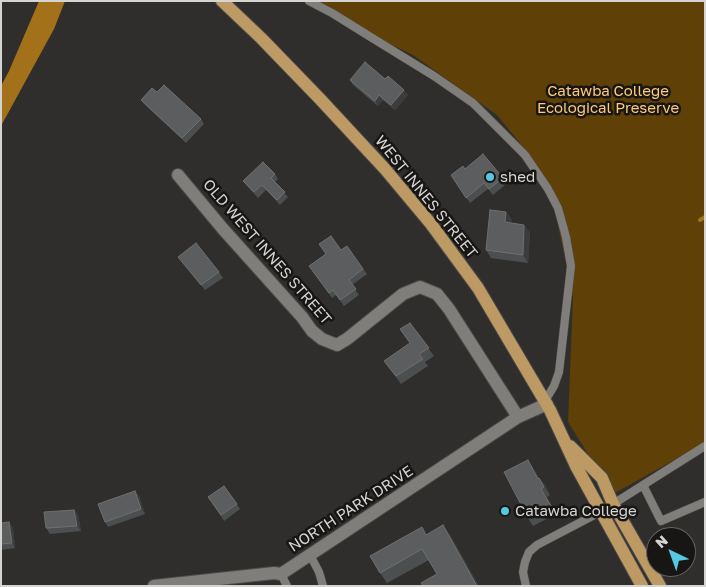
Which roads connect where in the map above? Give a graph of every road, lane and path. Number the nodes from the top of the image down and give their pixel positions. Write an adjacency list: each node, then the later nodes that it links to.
1 (222, 1): 4 (main road, WEST INNES STREET)
2 (309, 1): 4 (lane)
3 (178, 175): 5 (street, OLD WEST INNES STREET)
4 (546, 403): 5 (street, NORTH PARK DRIVE); 6 (main road, WEST INNES STREET)
5 (518, 417): 12 (street, NORTH PARK DRIVE)
6 (566, 442): 10 (main road, WEST INNES STREET); 11 (main road, WEST INNES STREET)
7 (705, 446): 8 (lane)
8 (644, 484): 9 (lane); 10 (lane)
9 (705, 502)
10 (613, 504): 11 (lane); 19 (main road, WEST INNES STREET)
11 (602, 511): 17 (lane); 18 (main road, WEST INNES STREET)
12 (310, 556): 13 (street, NORTH PARK DRIVE); 16 (lane)
13 (281, 574): 14 (street, NORTH PARK DRIVE); 15 (lane)
14 (154, 586)
15 (287, 586)
16 (323, 586)
17 (526, 586)
18 (642, 586)
19 (660, 586)

